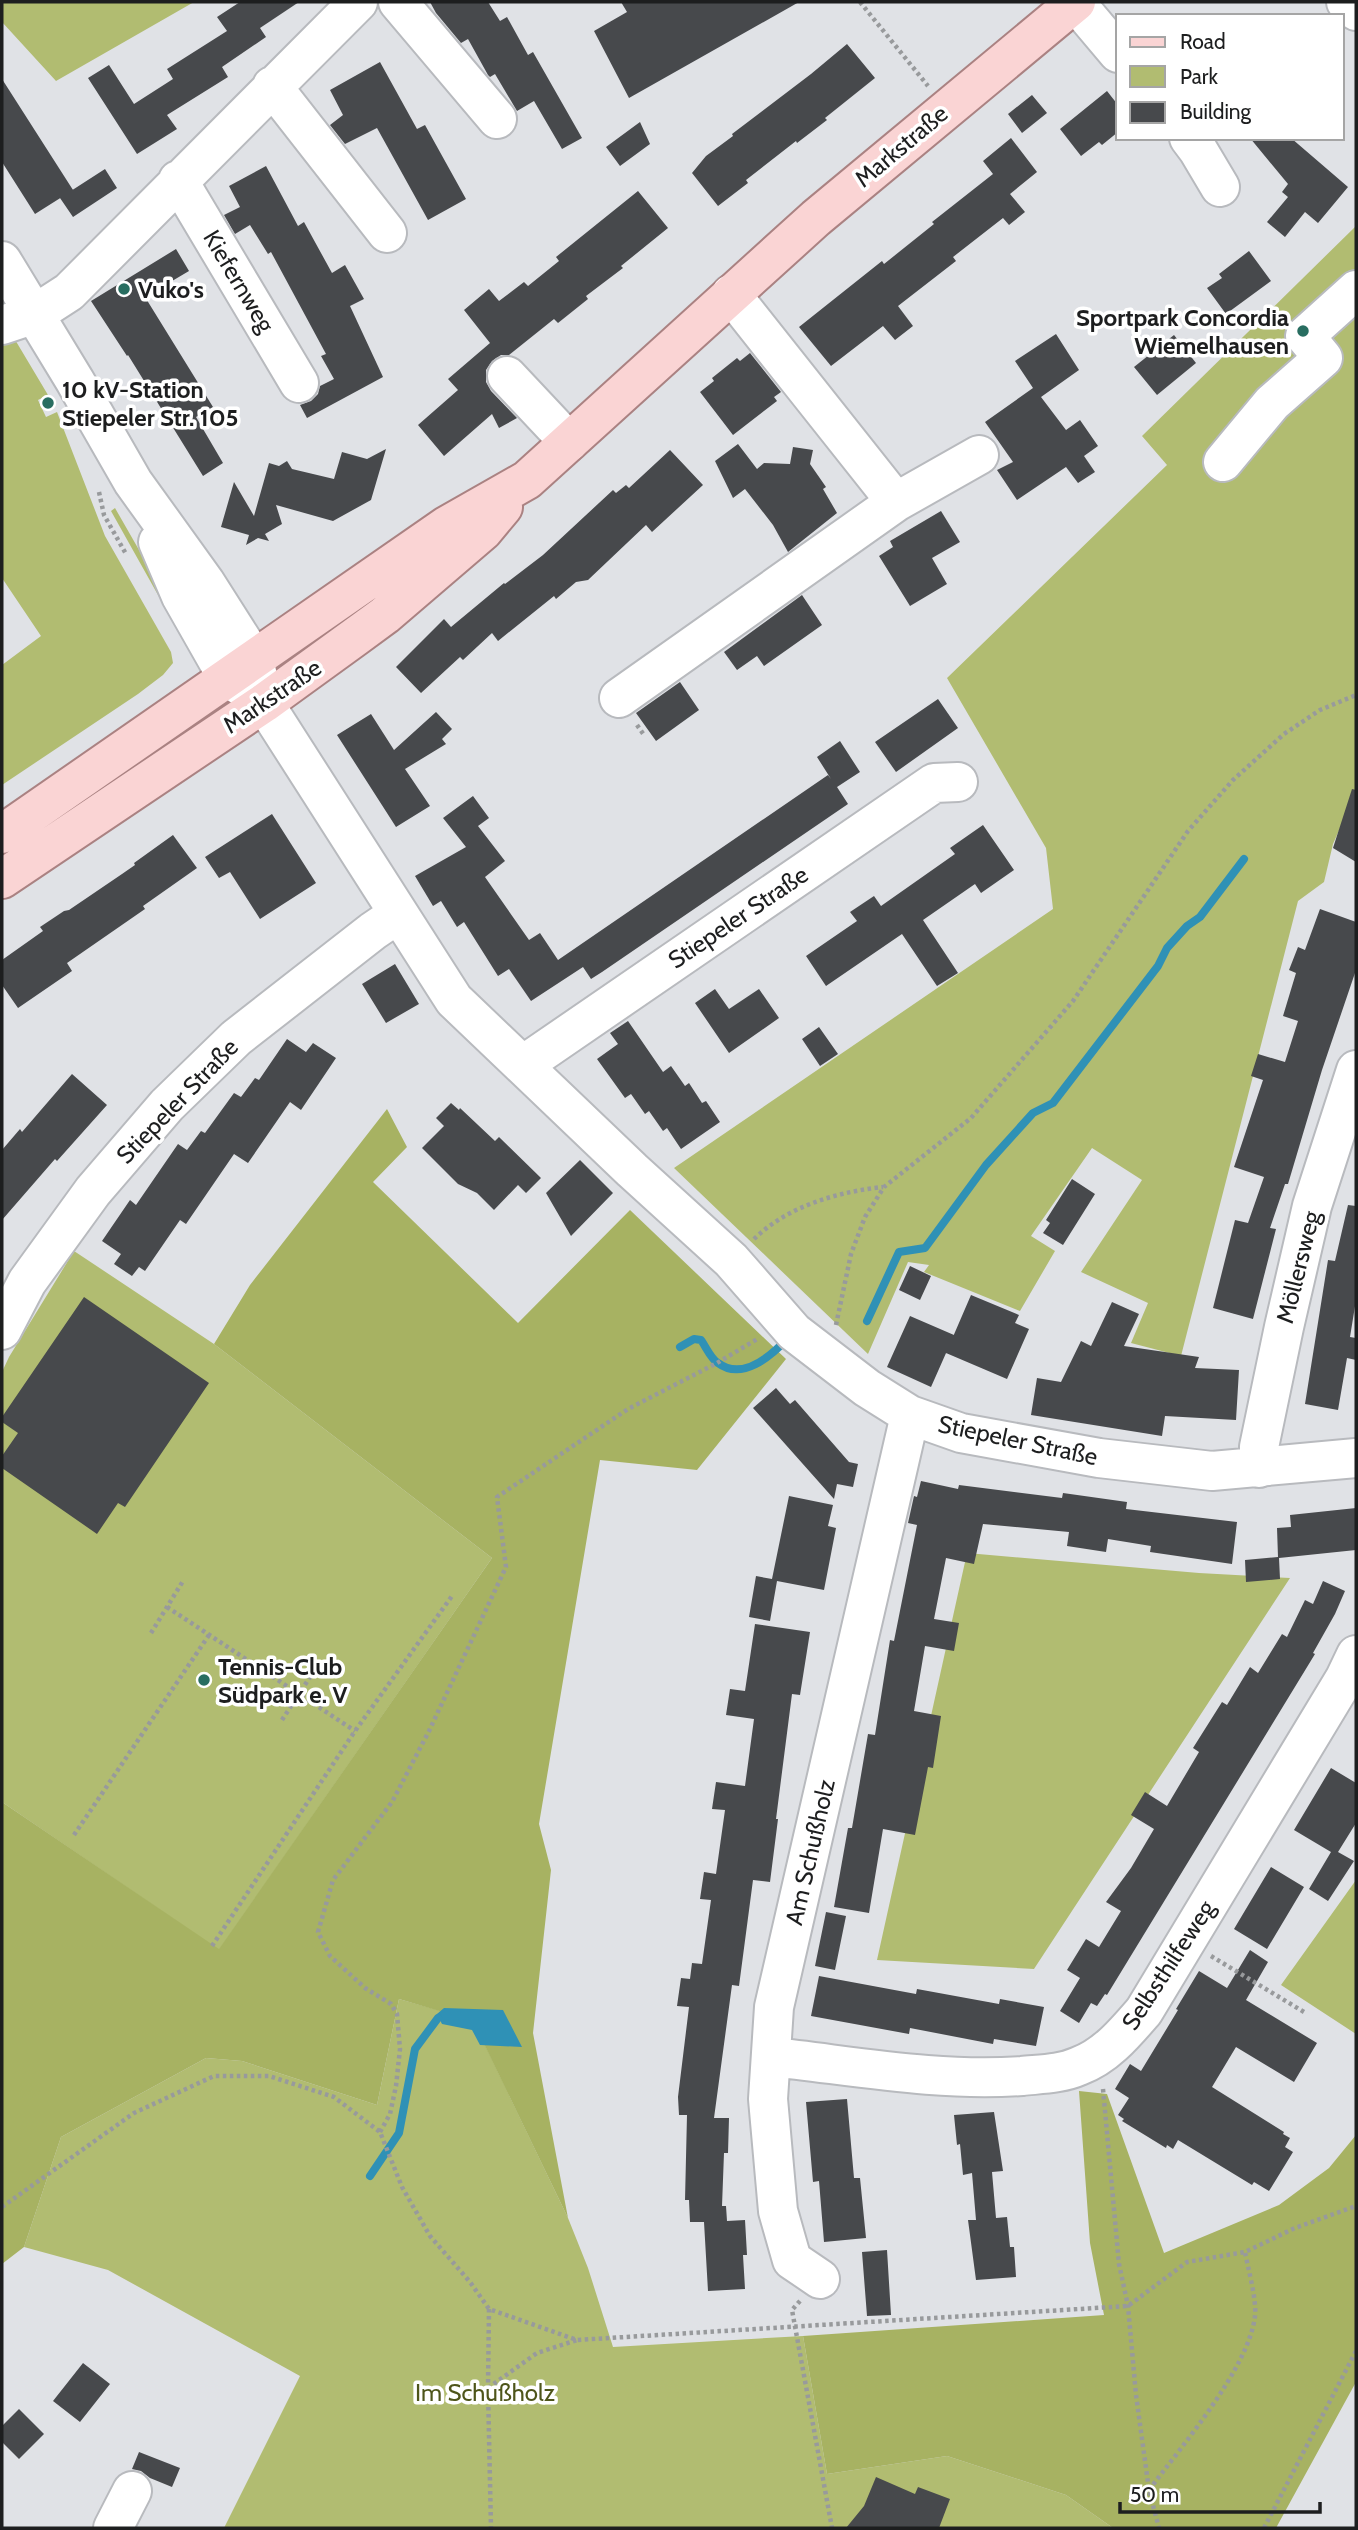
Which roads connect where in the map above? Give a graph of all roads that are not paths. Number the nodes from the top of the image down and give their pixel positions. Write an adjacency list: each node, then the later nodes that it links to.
1 (398, 2): 6 (street)
2 (1076, 2): 4 (street, Markstraße); 13 (main road, Markstraße)
3 (351, 4): 5 (street)
4 (1116, 51)
5 (272, 86): 8 (street); 10 (street)
6 (497, 119)
7 (1190, 140): 9 (street)
8 (178, 180): 14 (street); 16 (street, Kiefernweg)
9 (1220, 187)
10 (387, 233)
11 (2, 261): 14 (street, Stiepeler Straße)
12 (1356, 290): 19 (street)
13 (731, 294): 17 (main road, Markstraße); 21 (street)
14 (19, 320): 22 (street, Stiepeler Straße)
15 (507, 376): 17 (street)
16 (299, 383)
17 (569, 442): 20 (main road, Markstraße)
18 (979, 455): 21 (street)
19 (1223, 462)
20 (520, 486): 22 (main road, Markstraße); 24 (main road, Markstraße)
21 (896, 502): 23 (street)
22 (241, 668): 24 (street, Stiepeler Straße); 26 (main road, Markstraße)
23 (619, 698)
24 (264, 703): 27 (main road, Markstraße); 28 (street, Stiepeler Straße)
25 (958, 782): 29 (street, Stiepeler Straße)
26 (2, 834)
27 (2, 879)
28 (398, 914): 29 (street, Stiepeler Straße); 31 (street, Stiepeler Straße)
29 (523, 1065): 32 (street, Stiepeler Straße)
30 (1356, 1070): 34 (street, Möllersweg)
31 (2, 1330)
32 (910, 1415): 34 (street, Stiepeler Straße); 36 (street, Am Schußholz)
33 (1356, 1458): 34 (street, Stiepeler Straße)
34 (1259, 1468)
35 (1356, 1655): 36 (street, Selbsthilfeweg)
36 (772, 2057): 37 (street, Am Schußholz)
37 (820, 2279)
38 (132, 2491): 39 (street)
39 (113, 2528)

